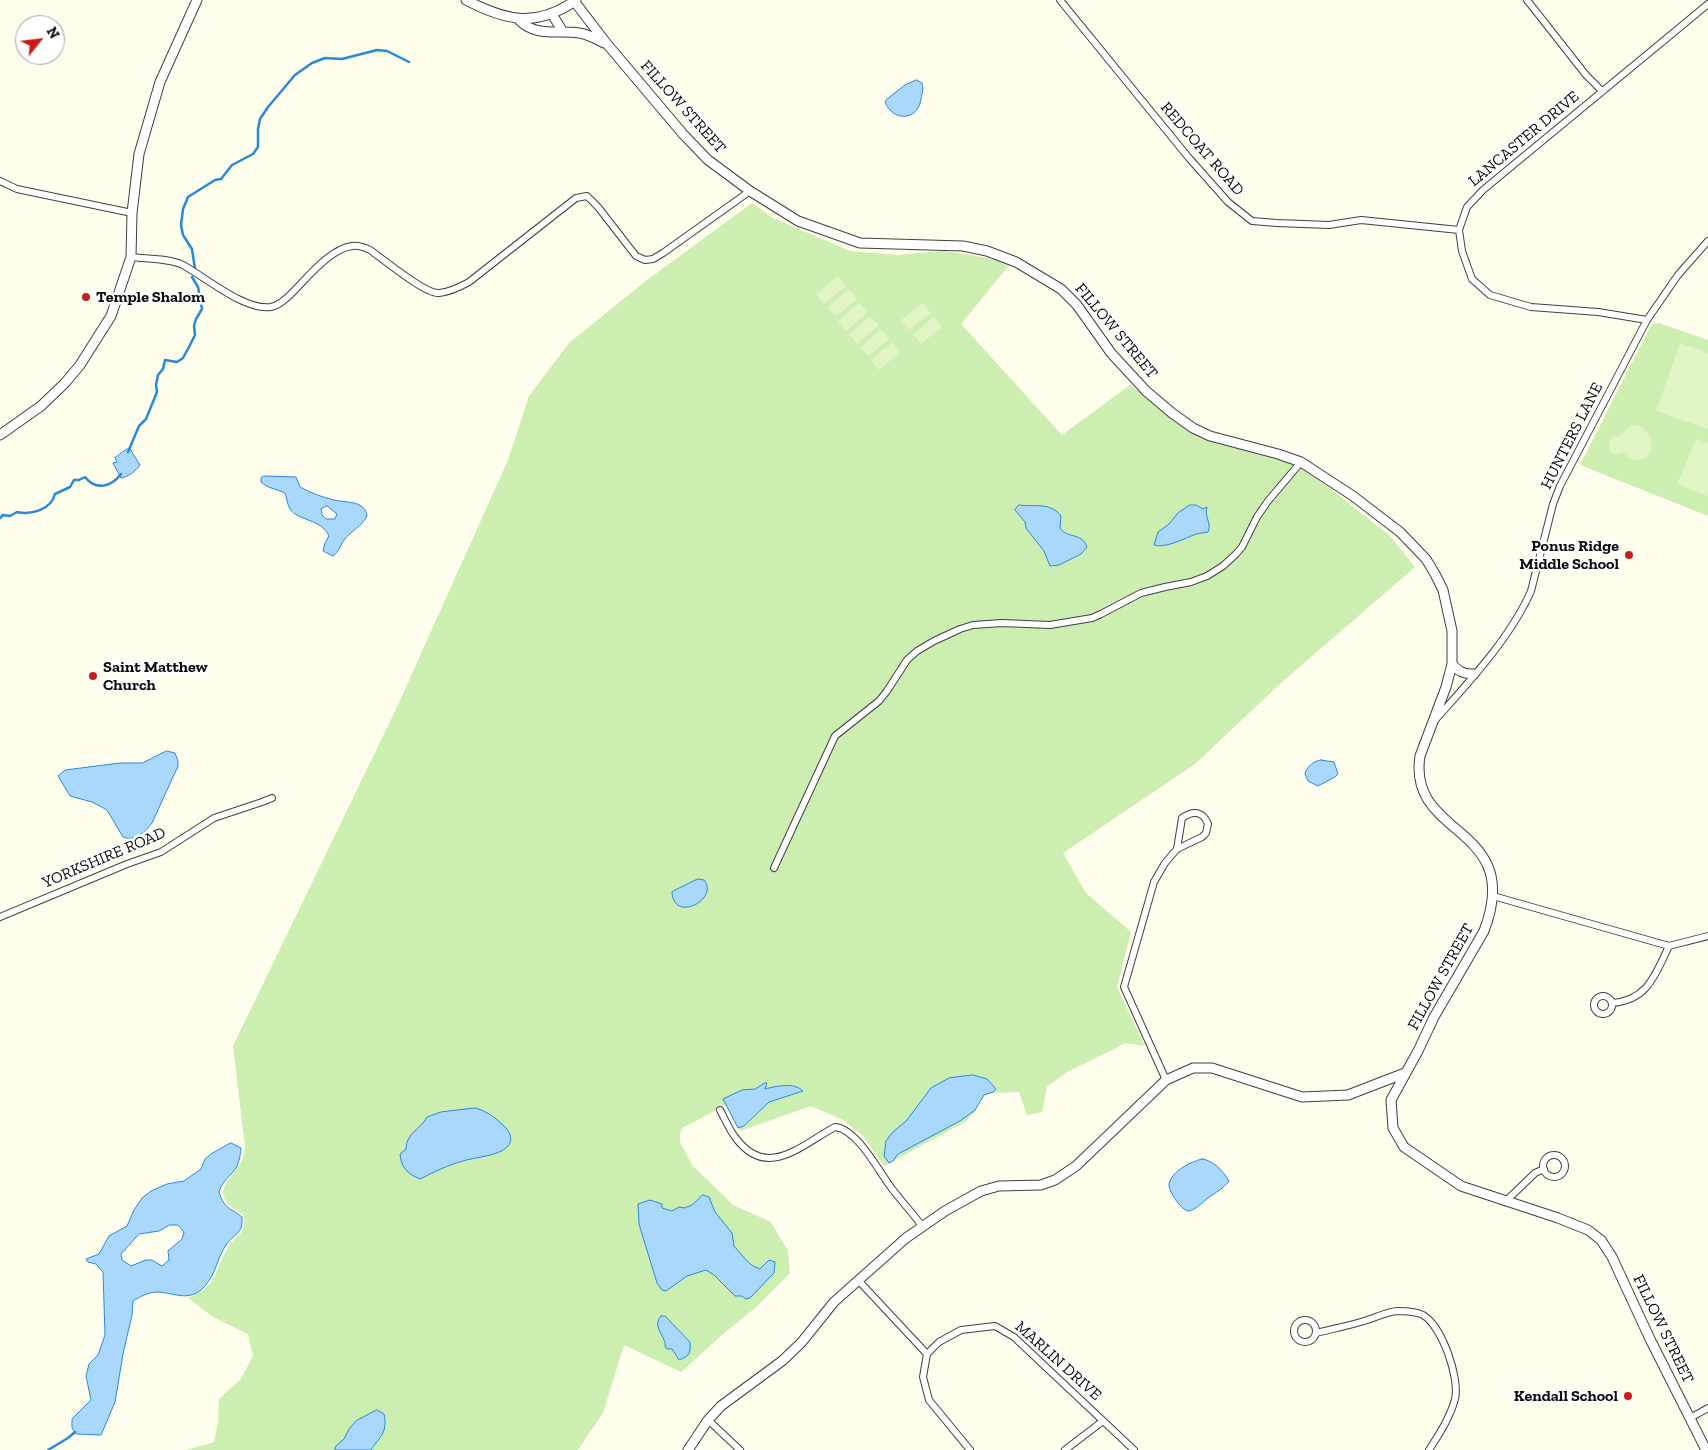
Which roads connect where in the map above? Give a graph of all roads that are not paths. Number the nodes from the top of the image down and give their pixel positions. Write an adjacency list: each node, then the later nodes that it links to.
1 (197, 0): 14 (street)
2 (466, 0): 8 (street, FILLOW STREET)
3 (1060, 0): 15 (street, REDCOAT ROAD)
4 (1527, 0): 11 (street)
5 (575, 1): 7 (street, FILLOW STREET); 10 (street, FILLOW STREET)
6 (1708, 4): 11 (street, LANCASTER DRIVE)
7 (552, 14): 8 (street, FILLOW STREET); 9 (street)
8 (519, 20): 9 (street, FILLOW STREET)
9 (562, 32): 10 (street, FILLOW STREET)
10 (607, 44): 13 (street, FILLOW STREET)
11 (1602, 92): 15 (street, LANCASTER DRIVE)
12 (0, 180): 14 (street)
13 (750, 191): 17 (street); 20 (street, FILLOW STREET)
14 (132, 213): 17 (street)
15 (1459, 230): 18 (street)
16 (1708, 241): 18 (street, HUNTERS LANE)
17 (131, 257): 19 (street)
18 (1647, 320): 22 (street, HUNTERS LANE)
19 (0, 435)
20 (1301, 462): 21 (street, FILLOW STREET); 26 (street)
21 (1452, 664): 22 (street); 23 (street, FILLOW STREET)
22 (1474, 674): 23 (street, HUNTERS LANE)
23 (1431, 725): 27 (street, FILLOW STREET)
24 (272, 798): 28 (street, YORKSHIRE ROAD)
25 (1176, 849): 25 (street); 33 (street)
26 (774, 868)
27 (1494, 896): 30 (street); 32 (street, FILLOW STREET)
28 (0, 918)
29 (1708, 936): 30 (street)
30 (1669, 946): 31 (street)
31 (1612, 1003)
32 (1405, 1073): 33 (street); 36 (street, FILLOW STREET)
33 (1166, 1080): 37 (street)
34 (720, 1110): 37 (street)
35 (1544, 1170): 36 (street)
36 (1505, 1202): 42 (street, FILLOW STREET)
37 (922, 1226): 38 (street)
38 (858, 1280): 40 (street); 43 (street)
39 (1316, 1333): 50 (street)
40 (927, 1354): 44 (street, MARLIN DRIVE); 47 (street)
41 (1708, 1408): 42 (street)
42 (1690, 1418): 51 (street, FILLOW STREET)
43 (708, 1420): 45 (street); 46 (street)
44 (1103, 1421): 48 (street); 49 (street, MARLIN DRIVE)
45 (688, 1450)
46 (740, 1450)
47 (970, 1450)
48 (1065, 1450)
49 (1134, 1450)
50 (1429, 1450)
51 (1706, 1450)

